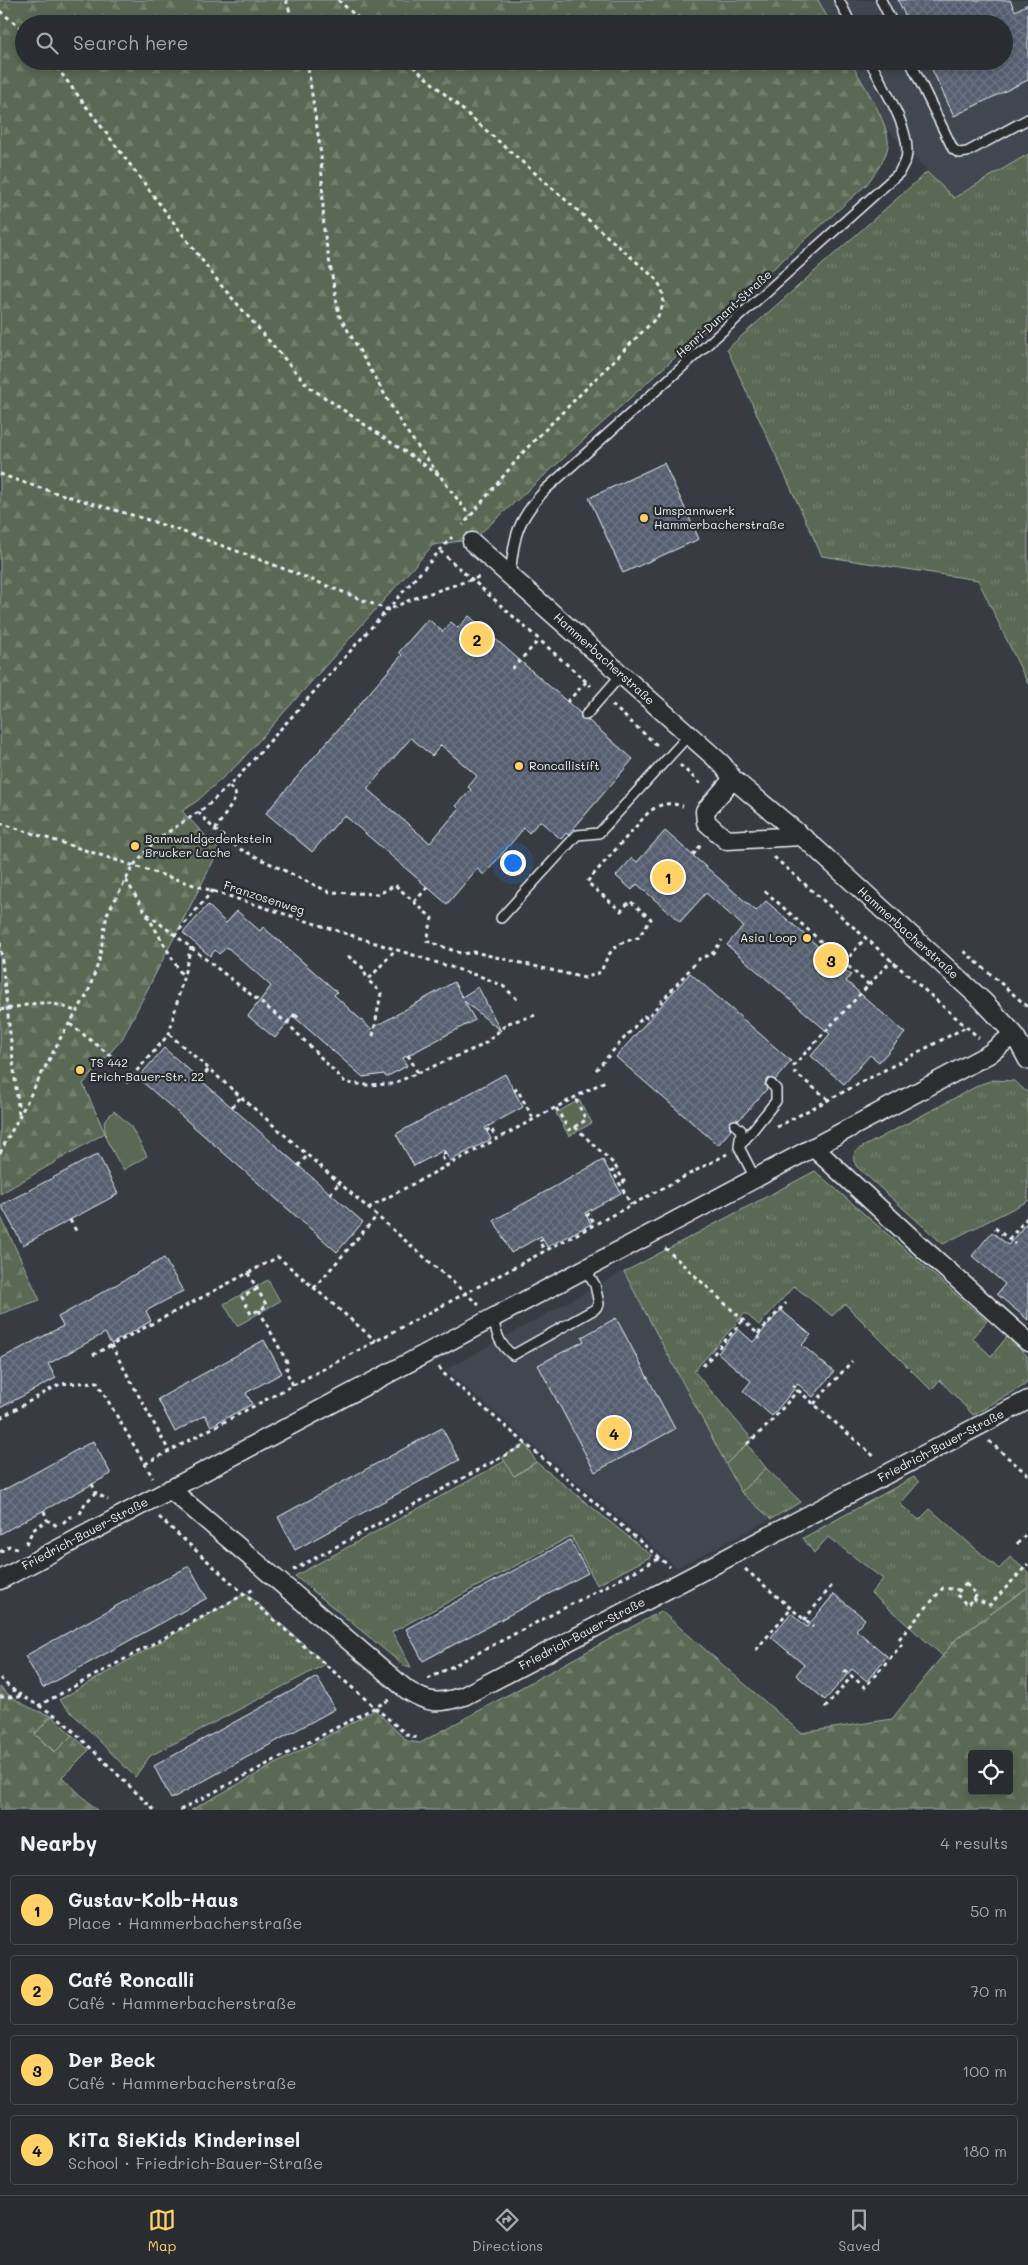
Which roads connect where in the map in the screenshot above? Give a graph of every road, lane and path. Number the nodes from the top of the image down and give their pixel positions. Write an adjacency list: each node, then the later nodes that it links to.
1 (286, 0): 6 (path)
2 (338, 0): 7 (path)
3 (839, 0): 8 (lane)
4 (882, 0): 9 (lane)
5 (0, 11): 10 (path)
6 (291, 15)
7 (355, 15)
8 (846, 15)
9 (889, 15)
10 (15, 24)
11 (59, 70): 18 (path)
12 (308, 70): 18 (path)
13 (417, 70): 19 (path)
14 (874, 70): 22 (lane, Henri-Dunant-Straße)
15 (914, 70): 16 (lane)
16 (1028, 119)
17 (0, 474): 24 (path)
18 (439, 475): 19 (path)
19 (470, 516): 21 (path)
20 (472, 542): 22 (street, Hammerbacherstraße)
21 (440, 551): 23 (path); 24 (path)
22 (510, 575): 23 (path); 27 (street, Hammerbacherstraße)
23 (471, 579): 24 (path); 25 (path)
24 (388, 610): 35 (path)
25 (539, 640): 26 (path); 28 (path)
26 (512, 669)
27 (622, 674): 29 (lane); 32 (street, Hammerbacherstraße)
28 (586, 682): 29 (path); 30 (path)
29 (602, 696): 31 (lane); 33 (path)
30 (567, 702)
31 (586, 715)
32 (689, 735): 33 (lane); 34 (street, Hammerbacherstraße)
33 (669, 756): 36 (path); 52 (lane)
34 (733, 779): 36 (street); 41 (street, Hammerbacherstraße)
35 (229, 786): 38 (path); 40 (path)
36 (716, 798): 42 (street)
37 (684, 806): 50 (path)
38 (198, 812): 40 (path); 45 (path)
39 (0, 823): 45 (path, Franzosenweg)
40 (215, 830): 50 (path)
41 (801, 836): 42 (street); 77 (street, Hammerbacherstraße)
42 (754, 838): 54 (path)
43 (704, 842): 44 (path)
44 (693, 855)
45 (134, 865): 46 (path); 48 (path, Franzosenweg)
46 (126, 880): 51 (path); 70 (path)
47 (428, 887): 50 (path)
48 (213, 890): 53 (path); 58 (path, Franzosenweg)
49 (765, 891): 62 (path)
50 (414, 902)
51 (146, 914): 53 (path); 63 (path)
52 (500, 918)
53 (175, 935): 57 (path)
54 (866, 937): 61 (path); 62 (path)
55 (722, 940): 84 (path)
56 (0, 943): 68 (path)
57 (191, 948): 63 (path); 73 (path)
58 (396, 949): 64 (path); 66 (path, Franzosenweg)
59 (964, 951): 67 (path)
60 (348, 956): 64 (path)
61 (892, 960): 65 (path); 75 (path)
62 (844, 963): 65 (path)
63 (183, 978): 76 (path)
64 (368, 980): 78 (path)
65 (869, 985): 93 (path)
66 (518, 1000)
67 (1028, 1007)
68 (7, 1009): 69 (path); 70 (path); 96 (path)
69 (0, 1010)
70 (77, 1012): 74 (path)
71 (536, 1015): 85 (path)
72 (299, 1018): 73 (path)
73 (287, 1023): 85 (path)
74 (70, 1024): 80 (path); 96 (path)
75 (966, 1027): 79 (path); 93 (path)
76 (168, 1034): 83 (path); 88 (path)
77 (1021, 1035): 79 (street, Friedrich-Bauer-Straße); 82 (street, Hammerbacherstraße)
78 (373, 1036)
79 (993, 1050): 104 (street, Friedrich-Bauer-Straße)
80 (111, 1056)
81 (408, 1056): 85 (path)
82 (1028, 1060)
83 (209, 1069): 86 (path); 91 (path)
84 (596, 1070)
85 (418, 1073)
86 (200, 1079)
87 (607, 1080): 92 (path)
88 (126, 1083)
89 (771, 1084): 103 (lane)
90 (514, 1091): 97 (path)
91 (241, 1097): 94 (path); 107 (path)
92 (574, 1098): 95 (path); 99 (path)
93 (828, 1099): 100 (path)
94 (232, 1107)
95 (556, 1108): 97 (path); 99 (path)
96 (19, 1116): 106 (path)
97 (534, 1120): 102 (path)
98 (735, 1125): 103 (lane)
99 (575, 1127): 113 (path)
100 (772, 1130)
101 (486, 1131): 102 (path)
102 (497, 1140): 109 (path)
103 (739, 1147): 111 (lane); 115 (path)
104 (814, 1147): 111 (street, Friedrich-Bauer-Straße); 141 (street)
105 (446, 1152): 109 (path)
106 (0, 1154)
107 (308, 1155): 108 (path); 112 (path)
108 (298, 1166)
109 (447, 1166): 116 (path)
110 (610, 1172): 113 (path)
111 (755, 1178): 124 (street, Friedrich-Bauer-Straße)
112 (339, 1183): 114 (path); 116 (path)
113 (621, 1187): 115 (path)
114 (330, 1194)
115 (631, 1205): 121 (path)
116 (368, 1208): 117 (path)
117 (377, 1216): 131 (path); 133 (path)
118 (586, 1216): 121 (path)
119 (1028, 1217): 126 (path)
120 (70, 1220): 123 (path)
121 (594, 1225): 128 (path)
122 (995, 1228): 126 (path)
123 (78, 1234)
124 (649, 1234): 129 (street, Friedrich-Bauer-Straße); 137 (path)
125 (543, 1239): 128 (path)
126 (1010, 1239): 127 (path)
127 (1015, 1244)
128 (545, 1251): 133 (path)
129 (585, 1268): 136 (street, Friedrich-Bauer-Straße); 136 (lane)
130 (248, 1273): 131 (path); 132 (path); 142 (path)
131 (314, 1288): 139 (path)
132 (257, 1289): 135 (path); 135 (path)
133 (466, 1293): 136 (path); 139 (path)
134 (786, 1303): 138 (path)
135 (260, 1310): 147 (path)
136 (492, 1316): 143 (street, Friedrich-Bauer-Straße)
137 (743, 1320): 138 (path); 146 (path)
138 (758, 1334): 140 (path)
139 (376, 1341): 147 (path)
140 (760, 1342)
141 (1028, 1342)
142 (111, 1346): 144 (path); 156 (path)
143 (429, 1352): 154 (path); 161 (street, Friedrich-Bauer-Straße)
144 (93, 1355)
145 (852, 1361): 151 (path)
146 (703, 1366)
147 (293, 1385): 156 (path)
148 (792, 1385): 149 (path)
149 (798, 1390): 151 (path); 155 (path)
150 (1028, 1400): 153 (street, Friedrich-Bauer-Straße)
151 (814, 1404): 158 (path)
152 (0, 1418): 157 (path)
153 (974, 1429): 158 (street, Friedrich-Bauer-Straße); 159 (path)
154 (526, 1444): 171 (path); 173 (path)
155 (747, 1444)
156 (169, 1451): 157 (path)
157 (145, 1464): 161 (path)
158 (892, 1472): 170 (street, Friedrich-Bauer-Straße)
159 (1028, 1475)
160 (92, 1484): 162 (path)
161 (166, 1491): 163 (street, Friedrich-Bauer-Straße); 173 (street, Friedrich-Bauer-Straße)
162 (96, 1493): 165 (path); 166 (path)
163 (144, 1503): 165 (street, Friedrich-Bauer-Straße); 178 (path)
164 (44, 1510): 166 (path)
165 (128, 1512): 174 (street, Friedrich-Bauer-Straße)
166 (47, 1520): 169 (path)
167 (1028, 1532): 168 (path)
168 (1017, 1544)
169 (0, 1552)
170 (729, 1557): 175 (street, Friedrich-Bauer-Straße); 180 (path)
171 (660, 1558): 175 (path); 189 (path)
172 (1028, 1564): 179 (path)
173 (276, 1579): 178 (path); 189 (street, Friedrich-Bauer-Straße)
174 (0, 1580)
175 (685, 1580): 189 (street, Friedrich-Bauer-Straße)
176 (834, 1583): 181 (path)
177 (960, 1590): 179 (path); 179 (path); 183 (path)
178 (244, 1594): 192 (path); 193 (path)
179 (973, 1600)
180 (791, 1608): 181 (path); 185 (path)
181 (804, 1620): 182 (path)
182 (813, 1626)
183 (899, 1639)
184 (903, 1643): 187 (path)
185 (756, 1650)
186 (844, 1670): 187 (path)
187 (852, 1676): 194 (path)
188 (0, 1678): 191 (path)
189 (406, 1690): 193 (path)
190 (0, 1697): 191 (path)
191 (21, 1697): 192 (path)
192 (38, 1706): 196 (path)
193 (375, 1707): 195 (path); 197 (path)
194 (825, 1708)
195 (418, 1738)
196 (154, 1810)
197 (180, 1810)

